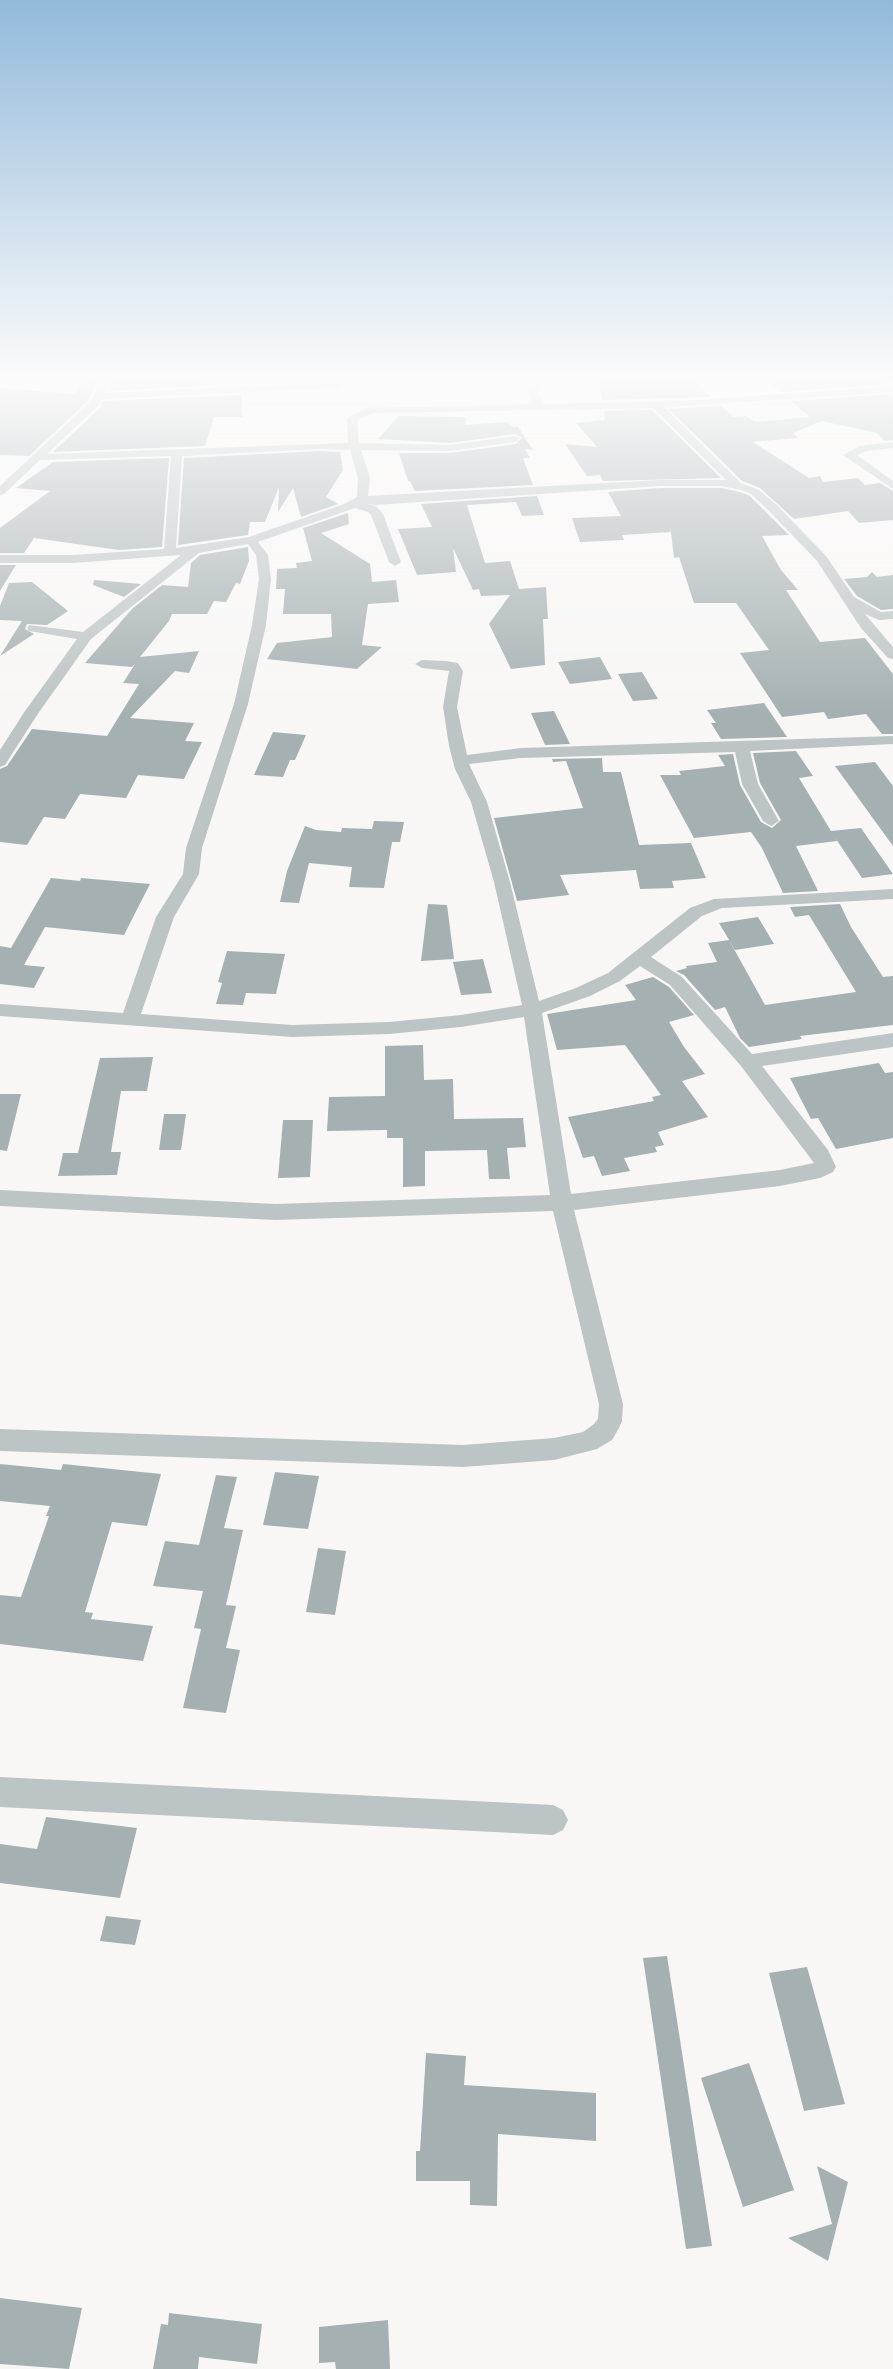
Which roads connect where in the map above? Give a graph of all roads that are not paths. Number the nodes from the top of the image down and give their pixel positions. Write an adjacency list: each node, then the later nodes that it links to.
1 (174, 492): 8 (street)
2 (361, 492): 5 (street)
3 (525, 492): 5 (street)
4 (754, 492): 11 (street)
5 (358, 502): 6 (street); 10 (street)
6 (251, 540): 7 (street); 27 (street)
7 (195, 550): 8 (street); 15 (street)
8 (170, 552): 9 (street)
9 (0, 559)
10 (395, 562)
11 (849, 600): 12 (street); 13 (street)
12 (886, 616): 13 (street)
13 (866, 626): 16 (street)
14 (33, 628): 15 (street)
15 (86, 636): 21 (street)
16 (893, 655)
17 (422, 664): 20 (street)
18 (893, 740): 19 (street)
19 (742, 747): 20 (street); 22 (street)
20 (461, 760): 26 (street)
21 (0, 762)
22 (771, 821)
23 (893, 894): 24 (street)
24 (637, 958): 26 (street); 29 (street)
25 (0, 1010): 27 (street)
26 (532, 1010): 27 (street); 31 (street)
27 (130, 1020)
28 (893, 1040): 29 (street)
29 (748, 1061): 31 (street)
30 (0, 1198): 31 (street)
31 (562, 1203): 32 (street)
32 (0, 1440)
33 (0, 1792): 34 (street)
34 (553, 1820)

